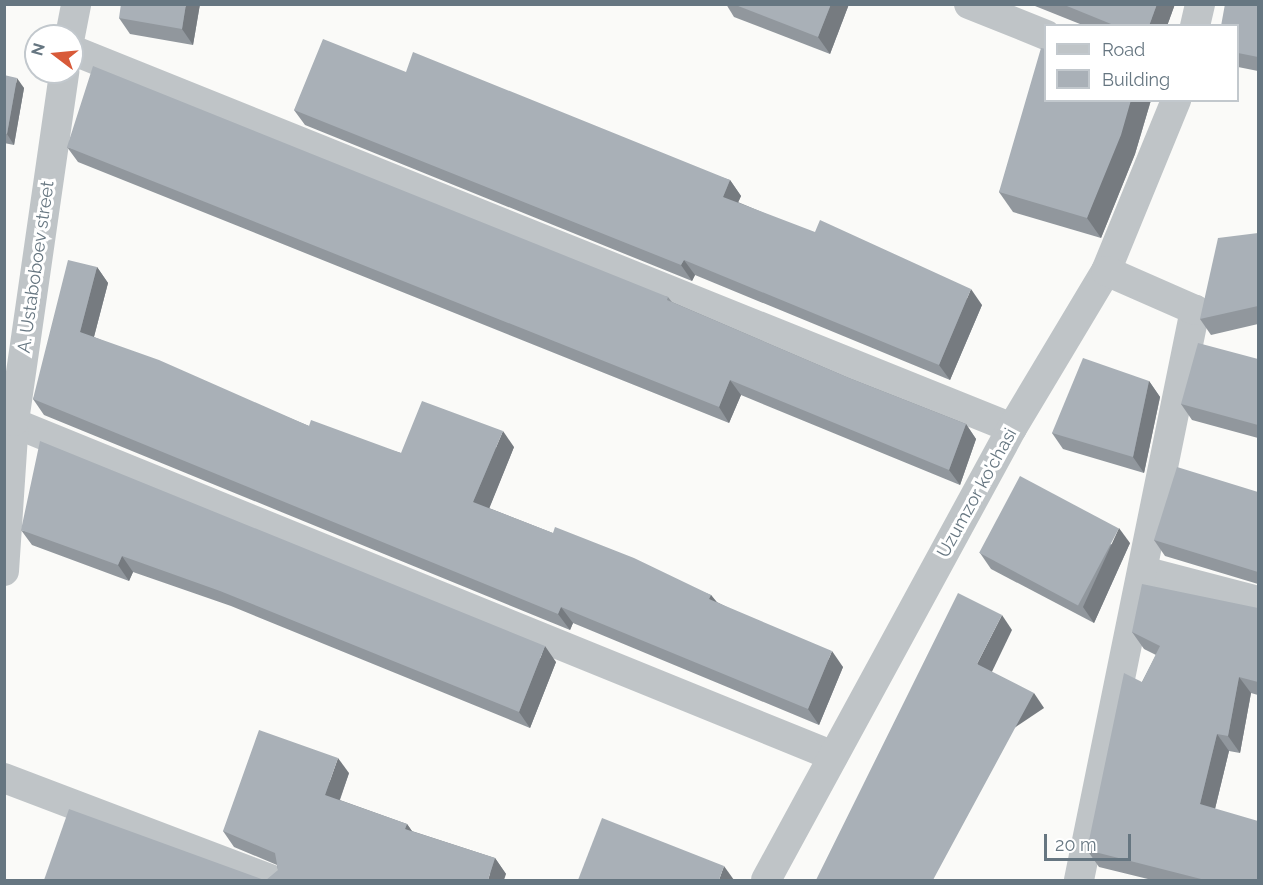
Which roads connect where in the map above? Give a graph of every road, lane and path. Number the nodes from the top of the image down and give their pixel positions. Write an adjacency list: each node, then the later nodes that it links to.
1 (76, 4): 4 (street)
2 (969, 4): 6 (street)
3 (1200, 4): 5 (street)
4 (72, 24)
5 (1195, 24)
6 (1044, 34)
7 (84, 55): 12 (street)
8 (62, 84): 11 (street, A. Ustaboboev street)
9 (1175, 102): 10 (street, Uzumzor ko'chasi)
10 (1106, 271): 12 (street, Uzumzor ko'chasi); 14 (street)
11 (9, 420): 13 (street, A. Ustaboboev street); 16 (street)
12 (1012, 428): 16 (street, Uzumzor ko'chasi)
13 (4, 571)
14 (1143, 571): 15 (street); 20 (street)
15 (1258, 601)
16 (833, 756): 19 (street, Uzumzor ko'chasi)
17 (4, 778): 18 (street)
18 (273, 880)
19 (766, 880)
20 (1079, 880)

